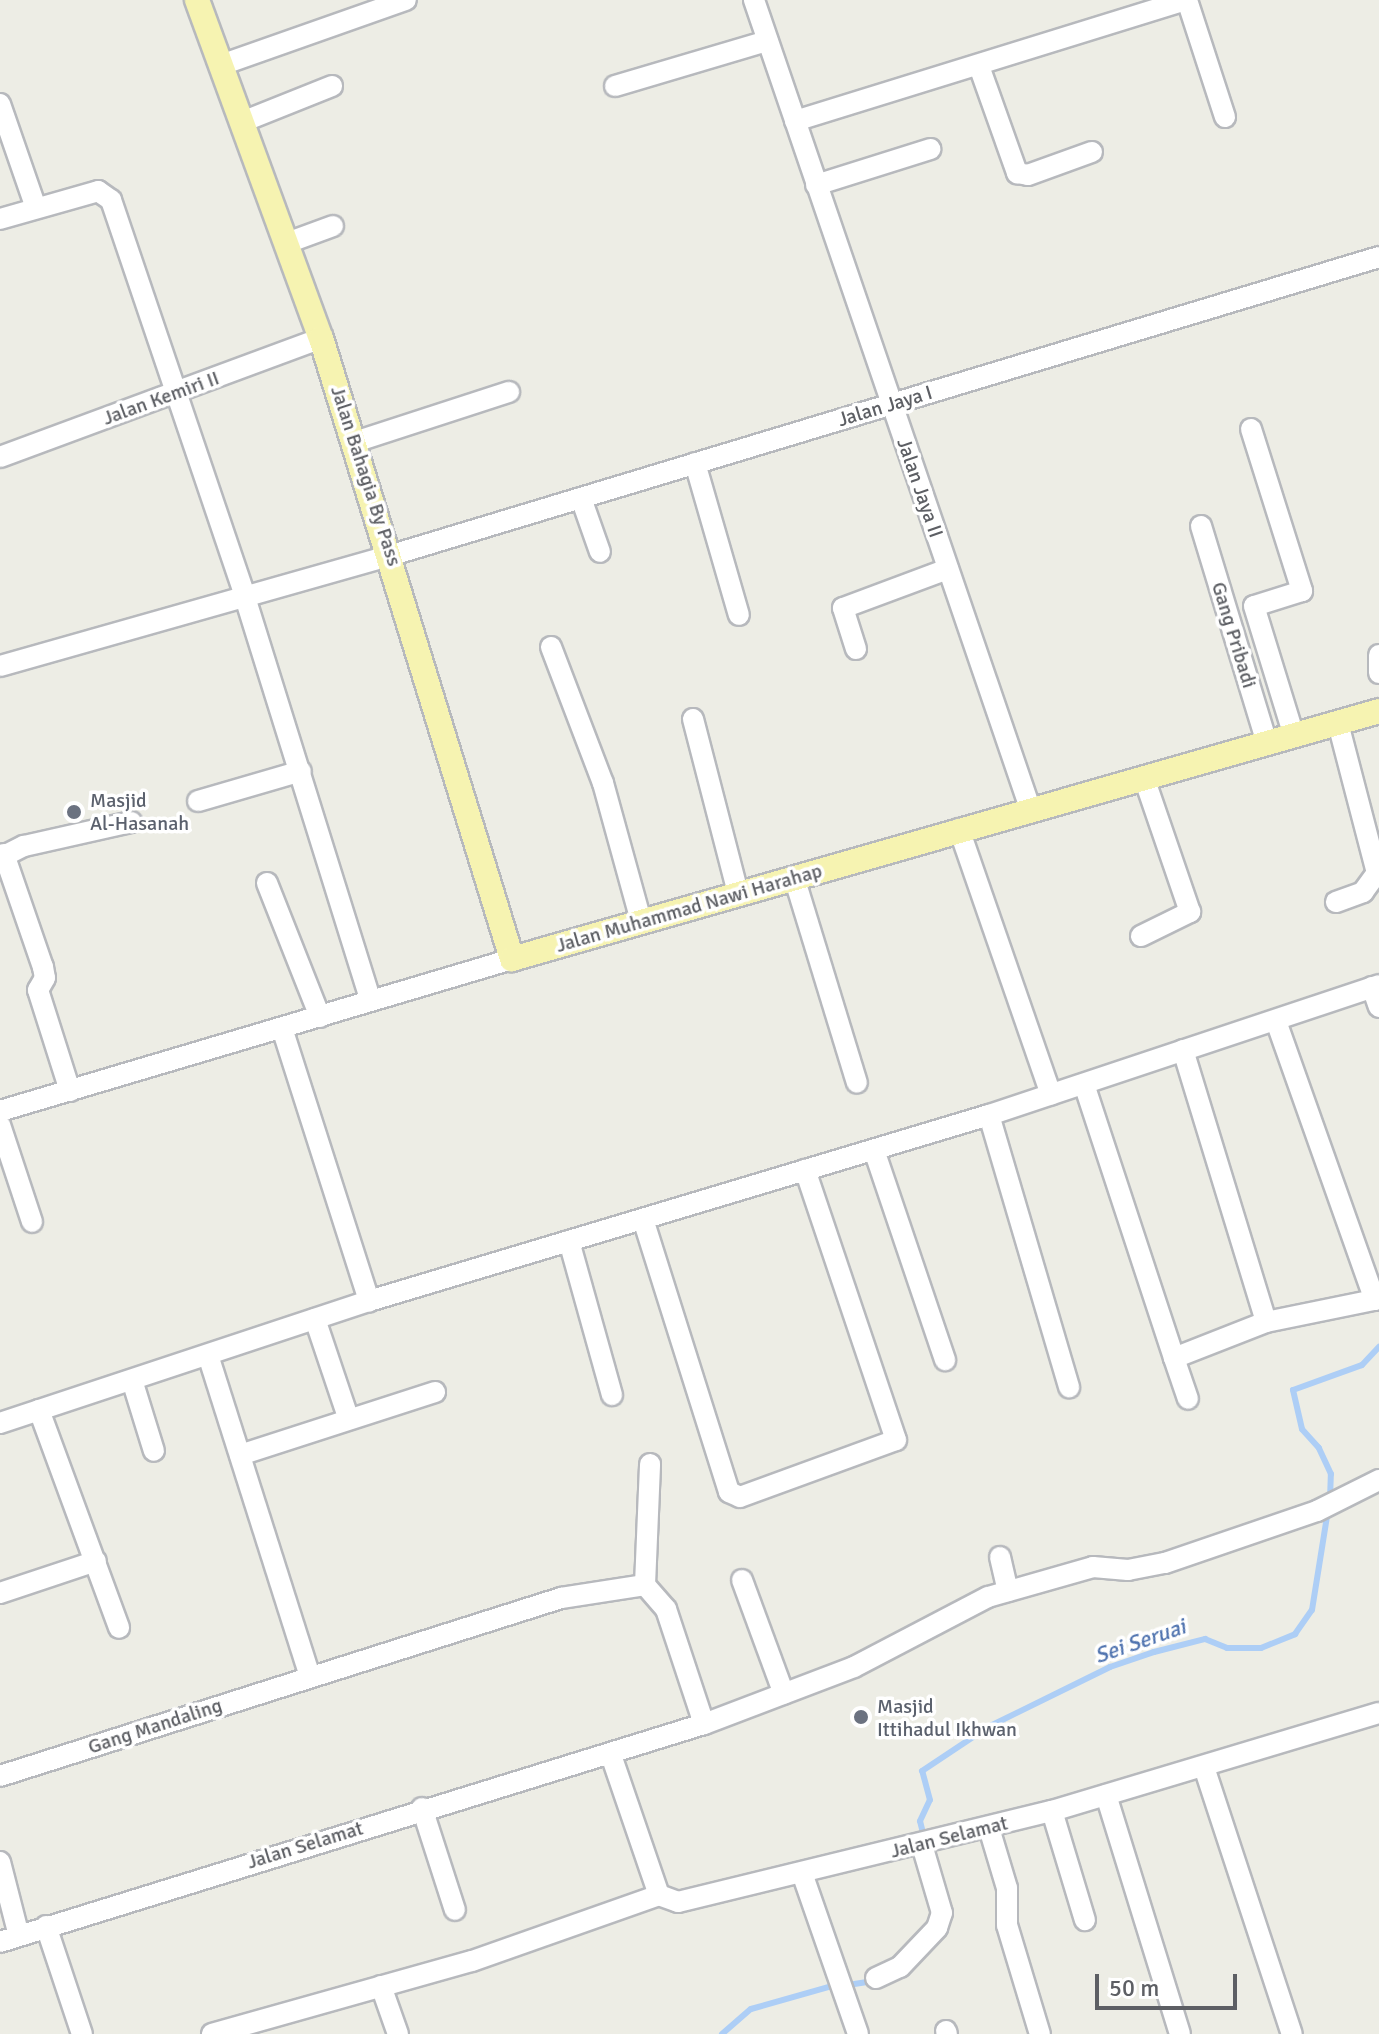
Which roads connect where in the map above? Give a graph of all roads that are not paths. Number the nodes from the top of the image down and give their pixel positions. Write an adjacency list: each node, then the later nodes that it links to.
1 (197, 0): 6 (main road, Jalan Bahagia By Pass)
2 (406, 0): 6 (street)
3 (754, 0): 5 (street, Jalan Jaya II)
4 (1187, 0): 7 (street); 11 (street)
5 (767, 41): 9 (street); 12 (street, Jalan Jaya II)
6 (221, 65): 13 (main road, Jalan Bahagia By Pass)
7 (979, 66): 12 (street); 15 (street)
8 (332, 86): 13 (street)
9 (615, 86)
10 (0, 104): 17 (street)
11 (1225, 117)
12 (795, 121): 16 (street, Jalan Jaya II)
13 (242, 122): 20 (main road, Jalan Bahagia By Pass)
14 (930, 149): 16 (street)
15 (1092, 152)
16 (816, 185): 25 (street, Jalan Jaya II)
17 (36, 208): 18 (street); 23 (street)
18 (0, 219)
19 (333, 226): 20 (street)
20 (287, 243): 22 (main road, Jalan Bahagia By Pass)
21 (1379, 257): 25 (street, Jalan Jaya I)
22 (321, 338): 23 (street, Jalan Kemiri II); 27 (main road, Jalan Bahagia By Pass)
23 (178, 392): 28 (street, Jalan Kemiri II); 35 (street)
24 (509, 392): 27 (street)
25 (890, 404): 29 (street, Jalan Jaya I); 34 (street, Jalan Jaya II)
26 (1251, 429): 45 (street)
27 (355, 442): 33 (main road, Jalan Bahagia By Pass)
28 (0, 457)
29 (695, 463): 30 (street, Jalan Jaya I); 36 (street)
30 (581, 498): 32 (street); 33 (street, Jalan Jaya I)
31 (1201, 526): 46 (street, Gang Pribadi)
32 (600, 552)
33 (392, 555): 35 (street, Jalan Jaya I); 60 (main road, Jalan Bahagia By Pass)
34 (948, 569): 38 (street); 50 (street, Jalan Jaya II)
35 (244, 594): 40 (street, Jalan Jaya I); 47 (street)
36 (739, 615)
37 (551, 647): 58 (street)
38 (856, 649)
39 (1379, 655): 41 (street)
40 (0, 666)
41 (1379, 673)
42 (1379, 711): 44 (main road, Jalan Muhammad Nawi Harahap)
43 (693, 719): 56 (street)
44 (1338, 723): 45 (main road, Jalan Muhammad Nawi Harahap); 57 (street)
45 (1294, 736): 46 (main road, Jalan Muhammad Nawi Harahap)
46 (1267, 743): 48 (main road, Jalan Muhammad Nawi Harahap)
47 (301, 771): 49 (street); 62 (street)
48 (1144, 778): 50 (main road, Jalan Muhammad Nawi Harahap); 59 (street)
49 (198, 801)
50 (1030, 808): 52 (main road, Jalan Muhammad Nawi Harahap)
51 (131, 822): 53 (street)
52 (959, 829): 54 (main road, Jalan Muhammad Nawi Harahap); 71 (street)
53 (2, 856): 70 (street)
54 (794, 877): 56 (main road, Jalan Muhammad Nawi Harahap); 68 (street)
55 (267, 883): 64 (street)
56 (738, 893): 58 (main road, Jalan Muhammad Nawi Harahap)
57 (1336, 902)
58 (641, 921): 60 (main road, Jalan Muhammad Nawi Harahap)
59 (1141, 936)
60 (512, 959): 62 (street, Jalan Muhammad Nawi Harahap)
61 (1376, 986): 63 (street); 65 (street)
62 (371, 1001): 64 (street, Jalan Muhammad Nawi Harahap)
63 (1379, 1007)
64 (320, 1017): 66 (street, Jalan Muhammad Nawi Harahap)
65 (1276, 1021): 67 (street); 80 (street)
66 (282, 1028): 70 (street, Jalan Muhammad Nawi Harahap); 81 (street)
67 (1183, 1050): 69 (street); 83 (street)
68 (857, 1083)
69 (1084, 1084): 71 (street); 85 (street)
70 (70, 1091): 72 (street, Jalan Muhammad Nawi Harahap)
71 (1051, 1095): 73 (street)
72 (0, 1111)
73 (989, 1115): 75 (street); 88 (street)
74 (0, 1125): 78 (street)
75 (874, 1150): 76 (street); 86 (street)
76 (805, 1170): 77 (street); 77 (street)
77 (643, 1219): 79 (street)
78 (32, 1222)
79 (569, 1241): 81 (street); 90 (street)
80 (1377, 1299): 83 (street)
81 (369, 1301): 82 (street)
82 (315, 1319): 84 (street); 93 (street)
83 (1266, 1322): 85 (street)
84 (208, 1355): 87 (street); 96 (street)
85 (1174, 1358): 91 (street)
86 (945, 1360)
87 (132, 1380): 92 (street); 95 (street)
88 (1069, 1387)
89 (435, 1392): 93 (street)
90 (612, 1395)
91 (1188, 1399)
92 (39, 1410): 94 (street); 100 (street)
93 (348, 1417): 96 (street)
94 (0, 1423)
95 (154, 1451)
96 (240, 1455): 106 (street)
97 (650, 1464): 102 (street)
98 (1379, 1480): 103 (street, Jalan Selamat)
99 (1000, 1557): 103 (street)
100 (96, 1561): 104 (street); 105 (street)
101 (742, 1580): 107 (street)
102 (645, 1585): 106 (street, Gang Mandaling); 109 (street)
103 (1008, 1591): 107 (street, Jalan Selamat)
104 (0, 1593)
105 (119, 1628)
106 (310, 1677): 112 (street, Gang Mandaling)
107 (784, 1694): 109 (street, Jalan Selamat)
108 (1379, 1713): 111 (street, Jalan Selamat)
109 (704, 1724): 110 (street, Jalan Selamat)
110 (611, 1755): 114 (street, Jalan Selamat); 120 (street)
111 (1204, 1767): 113 (street, Jalan Selamat); 133 (street)
112 (0, 1776)
113 (1106, 1795): 115 (street, Jalan Selamat); 132 (street)
114 (422, 1808): 121 (street); 123 (street, Jalan Selamat)
115 (1052, 1811): 116 (street, Jalan Selamat); 122 (street)
116 (989, 1828): 117 (street, Jalan Selamat); 131 (street)
117 (922, 1845): 119 (street, Jalan Selamat); 125 (street)
118 (0, 1862): 124 (street)
119 (802, 1873): 120 (street, Jalan Selamat); 130 (street)
120 (659, 1895): 126 (street)
121 (455, 1910)
122 (1085, 1920)
123 (46, 1926): 124 (street, Jalan Selamat); 128 (street)
124 (10, 1939)
125 (876, 1978)
126 (381, 1986): 127 (street); 129 (street)
127 (223, 2033)
128 (82, 2034)
129 (398, 2034)
130 (858, 2034)
131 (1040, 2034)
132 (1180, 2034)
133 (1292, 2034)

